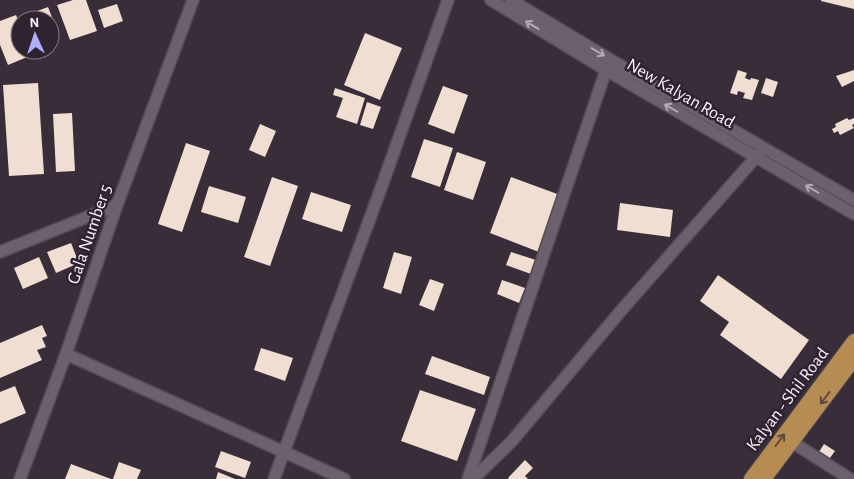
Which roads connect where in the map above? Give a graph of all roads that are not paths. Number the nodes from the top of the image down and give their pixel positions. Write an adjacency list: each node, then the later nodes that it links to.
1 (193, 0): 8 (street, Gala Number 5)
2 (448, 0): 15 (street)
3 (491, 0): 5 (street, New Kalyan Road, one-way to 3)
4 (511, 0): 6 (street, New Kalyan Road, one-way to 6)
5 (606, 70): 6 (street, New Kalyan Road, one-way to 5); 19 (street)
6 (760, 153): 7 (street, New Kalyan Road); 9 (street, New Kalyan Road, one-way to 6); 20 (street)
7 (854, 200)
8 (118, 205): 10 (street); 12 (street, Gala Number 5)
9 (854, 214)
10 (0, 252)
11 (854, 341): 21 (main road, Kalyan - Shil Road, one-way to 11)
12 (66, 354): 15 (street); 16 (street, Gala Number 5)
13 (854, 359): 14 (main road, Kalyan - Shil Road, one-way to 14)
14 (792, 442): 22 (main road, Kalyan - Shil Road); 23 (street)
15 (284, 453): 17 (street); 18 (street)
16 (20, 479)
17 (274, 479)
18 (344, 479)
19 (468, 479)
20 (472, 479)
21 (750, 479)
22 (764, 479)
23 (850, 479)

